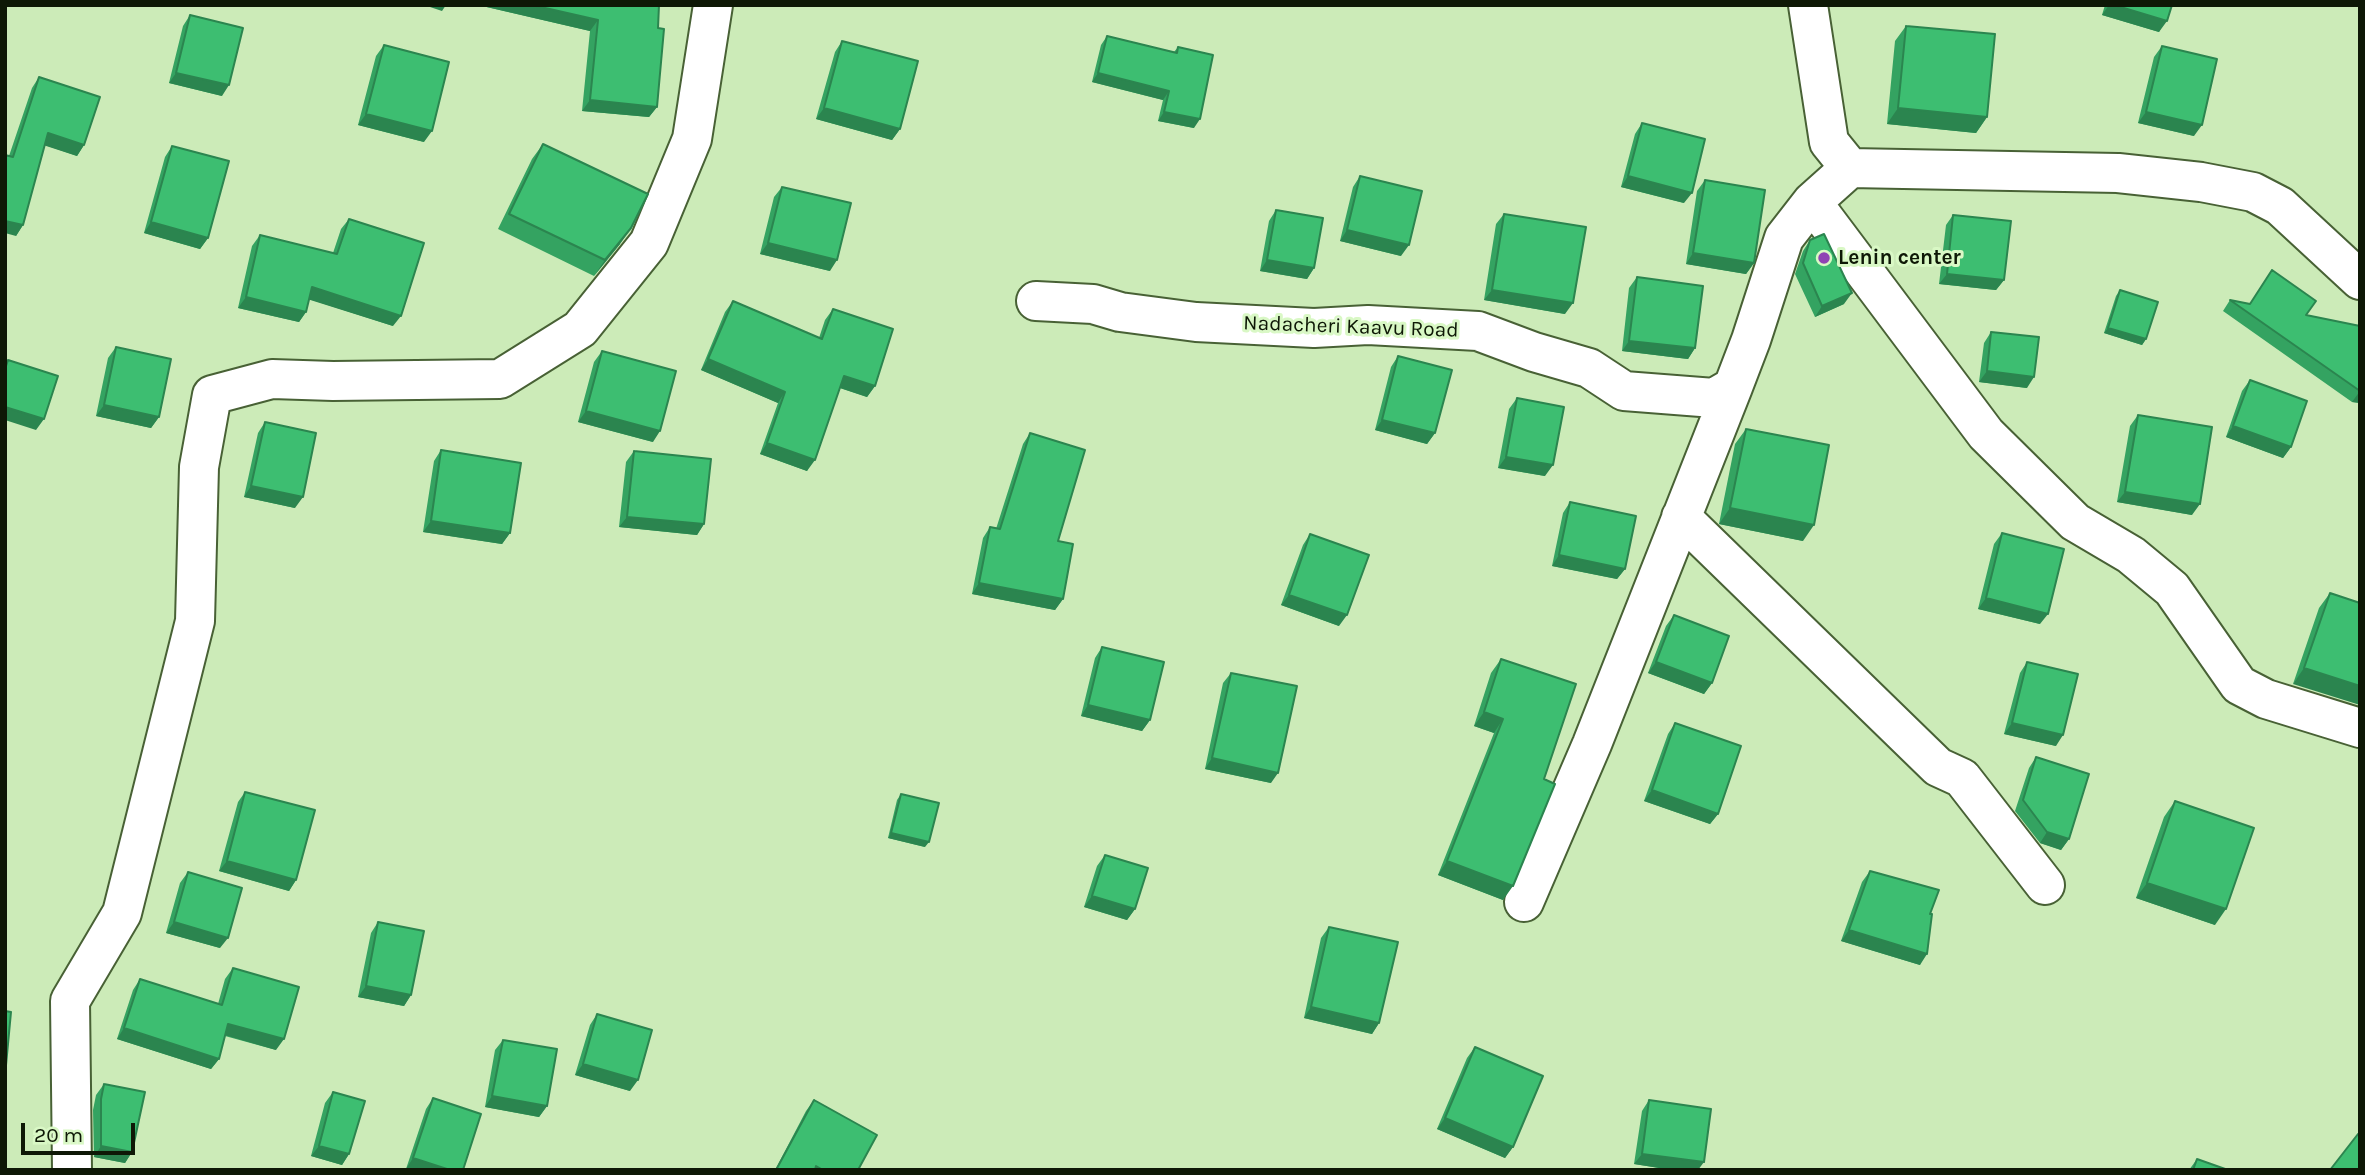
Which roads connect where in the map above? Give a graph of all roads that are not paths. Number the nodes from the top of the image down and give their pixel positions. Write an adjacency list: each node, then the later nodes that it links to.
1 (713, 5): 12 (street)
2 (1808, 5): 3 (street)
3 (1850, 168): 4 (street); 5 (street)
4 (1812, 202): 7 (street); 9 (street)
5 (2360, 280)
6 (1036, 301): 7 (street, Nadacheri Kaavu Road)
7 (1733, 387): 8 (street)
8 (1681, 517): 10 (street); 11 (street)
9 (2360, 728)
10 (2045, 885)
11 (1524, 902)
12 (72, 1170)

